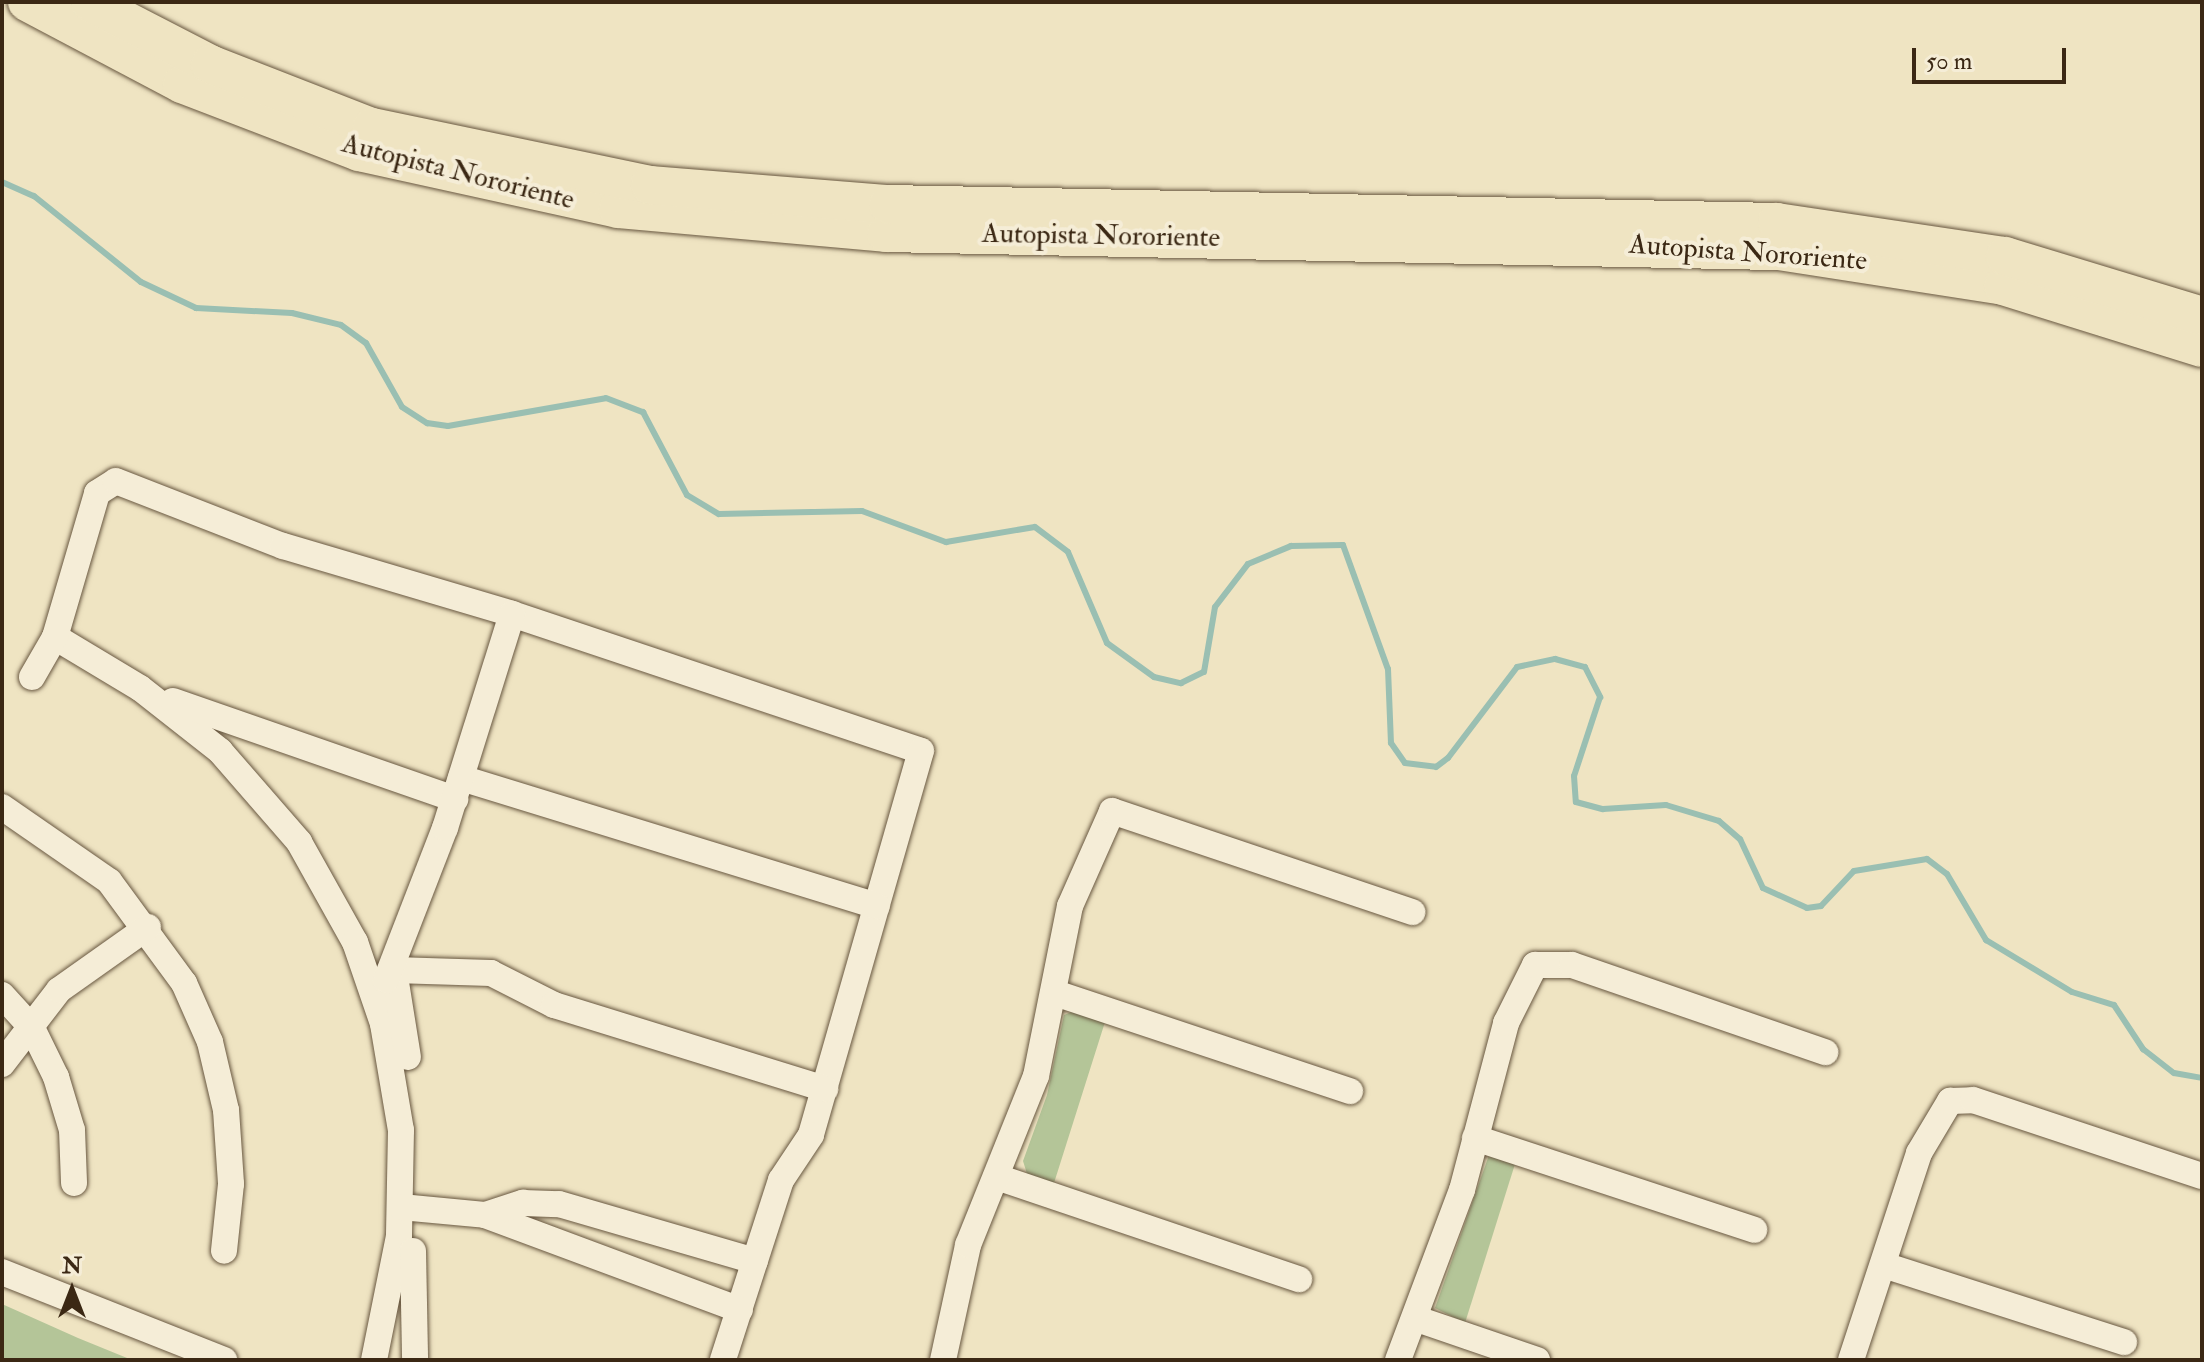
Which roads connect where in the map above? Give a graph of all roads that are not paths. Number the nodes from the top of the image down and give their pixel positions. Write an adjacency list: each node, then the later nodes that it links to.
1 (27, 2): 4 (highway, Autopista Nororiente)
2 (90, 2): 3 (highway, Autopista Nororiente)
3 (2202, 316)
4 (2202, 348)
5 (512, 614): 6 (street); 11 (street); 13 (street)
6 (55, 637): 7 (street); 8 (street)
7 (32, 677)
8 (140, 688): 9 (street); 10 (street)
9 (229, 723): 10 (street); 11 (street)
10 (209, 741): 17 (street)
11 (458, 789): 13 (street); 16 (street)
12 (2, 807): 15 (street)
13 (877, 906): 23 (street)
14 (1412, 912): 18 (street)
15 (148, 927): 20 (street); 32 (street)
16 (394, 970): 17 (street); 23 (street); 29 (street)
17 (374, 991): 29 (street)
18 (1055, 993): 24 (street); 27 (street)
19 (2, 995): 20 (street)
20 (32, 1028): 22 (street); 28 (street)
21 (1825, 1052): 25 (street)
22 (2, 1064)
23 (825, 1089): 33 (street)
24 (1350, 1091)
25 (1475, 1138): 31 (street); 38 (street)
26 (2202, 1176): 34 (street)
27 (997, 1177): 36 (street); 44 (street)
28 (74, 1183)
29 (409, 1206): 30 (street); 41 (street); 42 (street)
30 (485, 1215): 33 (street); 37 (street)
31 (1754, 1230)
32 (224, 1251)
33 (755, 1261): 37 (street)
34 (1887, 1266): 39 (street); 47 (street)
35 (2, 1272): 40 (street)
36 (1299, 1279)
37 (740, 1310): 43 (street)
38 (1417, 1319): 45 (street); 46 (street)
39 (2124, 1342)
40 (224, 1360)
41 (374, 1360)
42 (415, 1360)
43 (723, 1360)
44 (943, 1360)
45 (1398, 1360)
46 (1537, 1360)
47 (1851, 1360)

